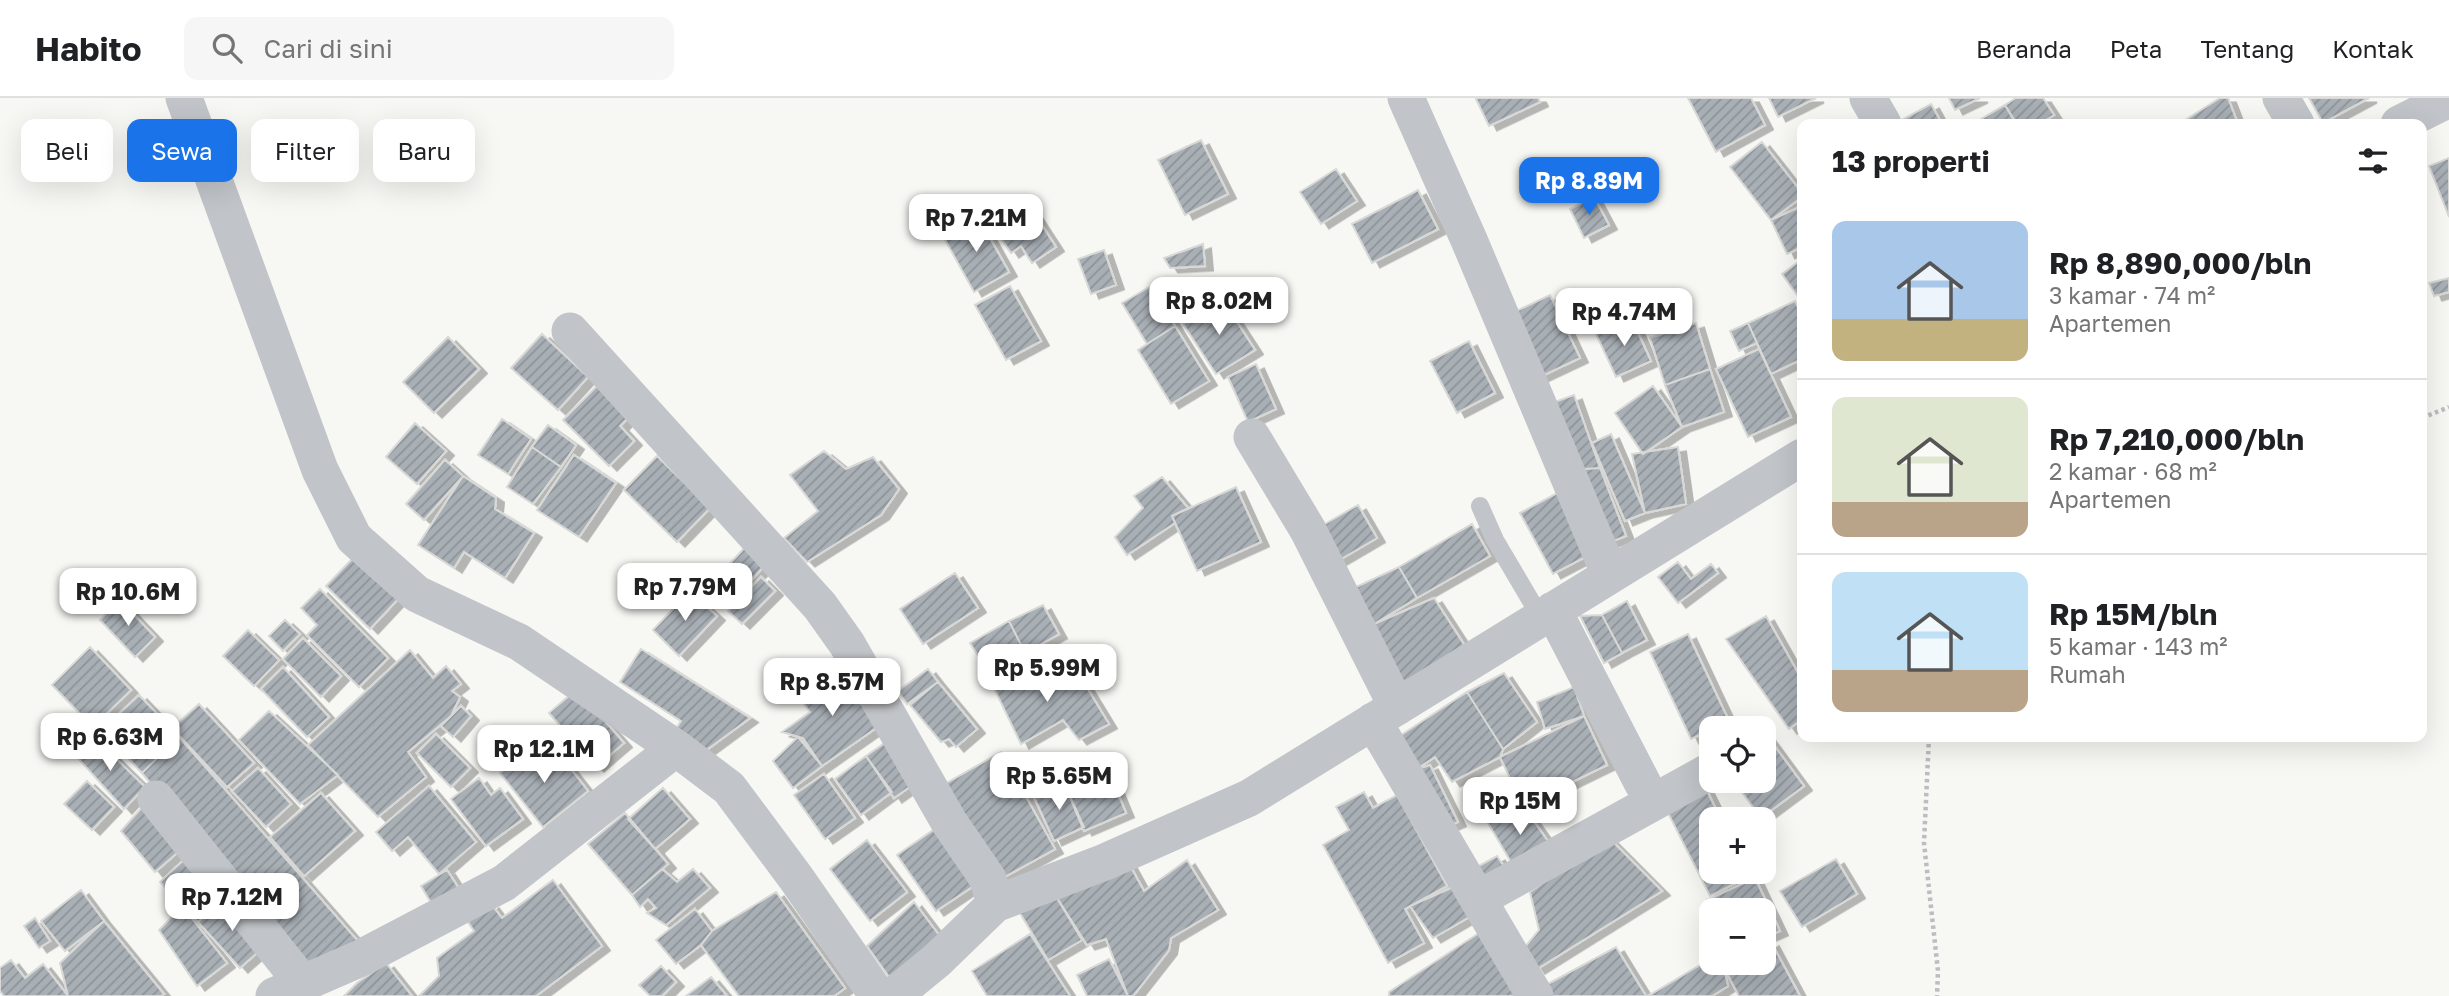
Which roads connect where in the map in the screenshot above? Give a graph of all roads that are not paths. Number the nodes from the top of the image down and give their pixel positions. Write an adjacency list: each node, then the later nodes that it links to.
1 (184, 98): 16 (street)
2 (1406, 98): 13 (street)
3 (1868, 98): 6 (street)
4 (2280, 98): 7 (street)
5 (2449, 99): 8 (street)
6 (1880, 119)
7 (2294, 119)
8 (2409, 119)
9 (570, 331): 21 (street)
10 (1252, 437): 15 (street)
11 (1797, 460): 13 (street)
12 (1480, 506): 14 (lane)
13 (1610, 575): 14 (street)
14 (1547, 614): 15 (street); 18 (street)
15 (1385, 714): 20 (street); 21 (street)
16 (676, 748): 22 (street); 23 (street)
17 (1699, 777): 20 (street)
18 (1643, 784)
19 (156, 799): 22 (street)
20 (1478, 900): 25 (street)
21 (995, 904): 24 (street)
22 (289, 990)
23 (878, 996)
24 (893, 996)
25 (1535, 996)

